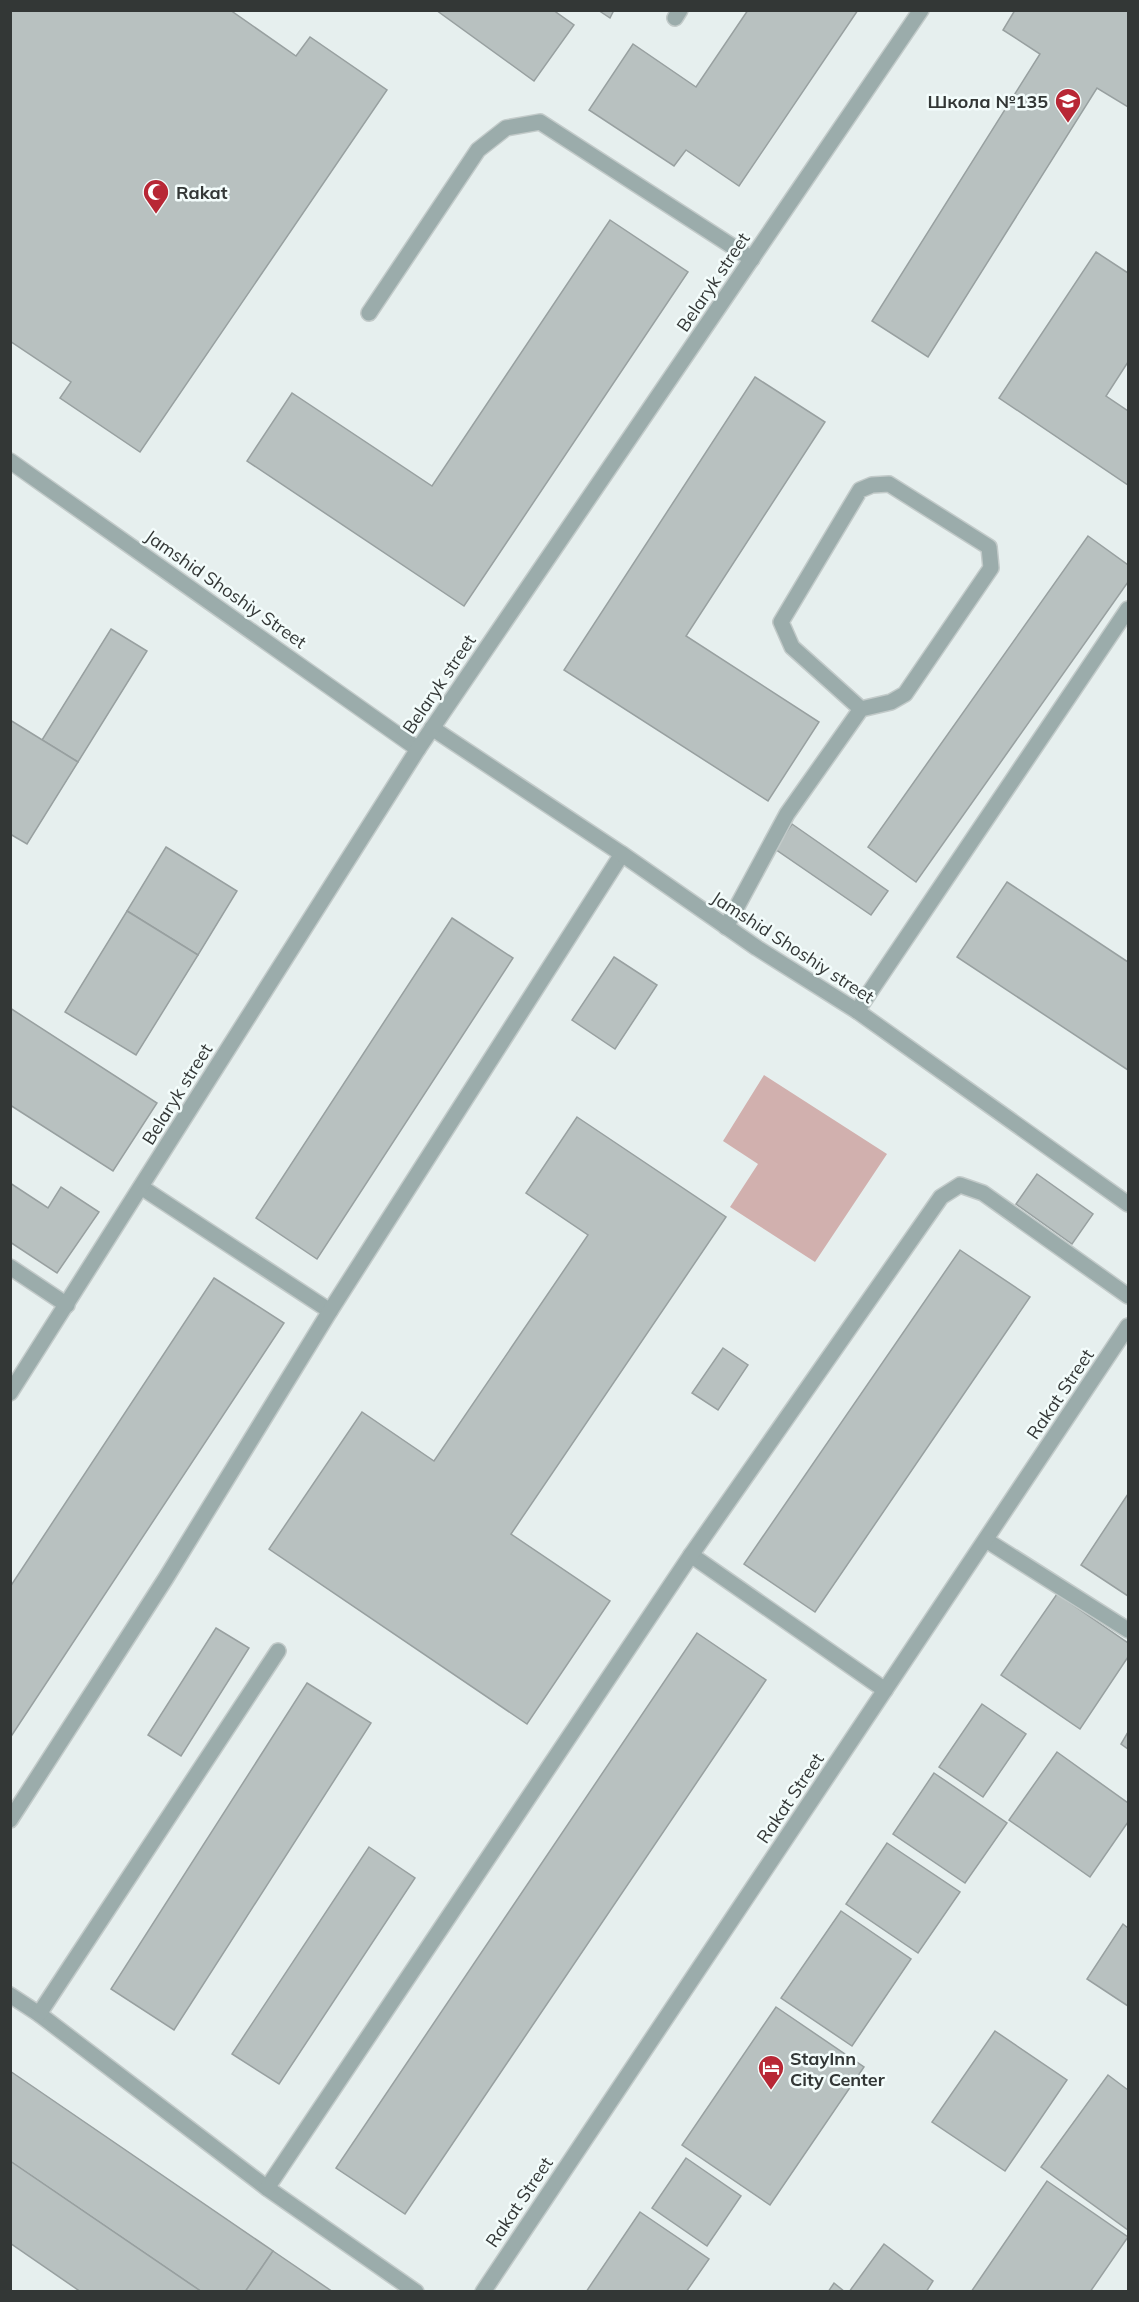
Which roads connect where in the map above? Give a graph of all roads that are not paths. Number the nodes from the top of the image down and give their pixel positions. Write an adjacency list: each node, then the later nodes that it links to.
1 (921, 10): 2 (street, Belaryk street)
2 (752, 259): 3 (street); 7 (street, Belaryk street)
3 (369, 313)
4 (10, 461): 8 (street, Jamshid Shoshiy Street)
5 (1128, 609): 11 (street)
6 (861, 709): 6 (street); 10 (street)
7 (432, 728): 8 (street, Belaryk street); 9 (street, Jamshid Shoshiy street)
8 (418, 749): 12 (street, Belaryk street)
9 (622, 854): 10 (street, Jamshid Shoshiy street); 17 (street)
10 (726, 927): 11 (street, Jamshid Shoshiy street)
11 (857, 1011): 13 (street, Jamshid Shoshiy street)
12 (141, 1187): 16 (street, Belaryk street); 17 (street)
13 (1128, 1204)
14 (10, 1267): 16 (street)
15 (1128, 1296): 21 (street)
16 (67, 1305): 19 (street, Belaryk street)
17 (330, 1311): 25 (street)
18 (1128, 1326): 20 (street, Rakat Street)
19 (10, 1393)
20 (986, 1540): 22 (street); 24 (street, Rakat Street)
21 (691, 1555): 24 (street); 28 (street)
22 (1128, 1630)
23 (278, 1651): 27 (street)
24 (885, 1690): 30 (street, Rakat Street)
25 (10, 1820)
26 (10, 1995): 27 (street)
27 (39, 2014): 28 (street)
28 (267, 2188): 29 (street)
29 (416, 2292)
30 (483, 2292)

